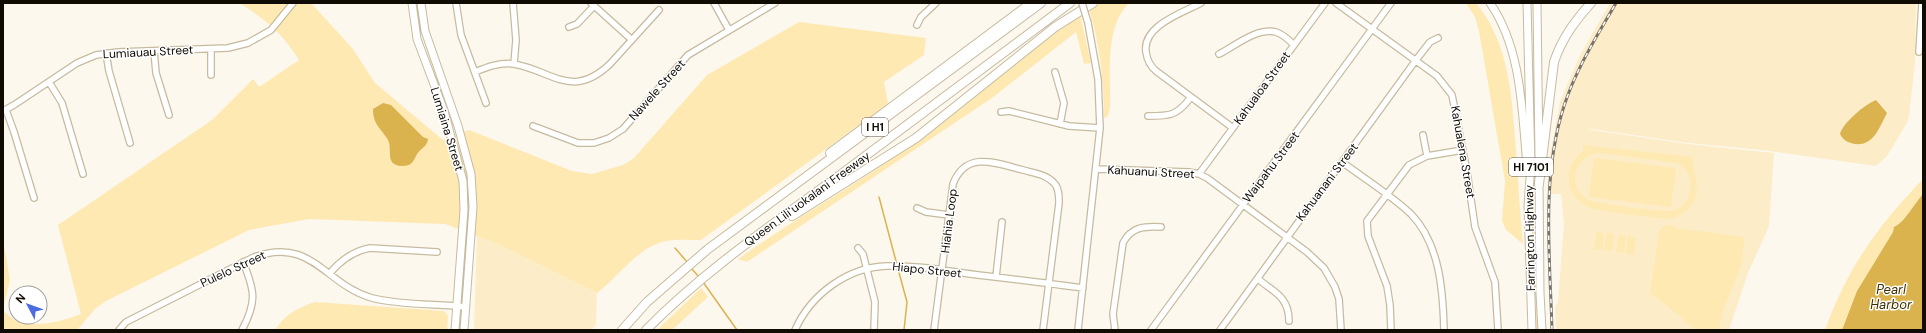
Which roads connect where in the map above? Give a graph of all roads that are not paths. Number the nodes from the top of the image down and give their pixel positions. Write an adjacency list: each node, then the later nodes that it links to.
1 (293, 3): 32 (street, Lumiauau Street)
2 (412, 3): 83 (main road, Lumiaina Street)
3 (421, 3): 84 (main road, Lumiaina Street)
4 (456, 3): 39 (street)
5 (513, 3): 38 (street)
6 (714, 3): 28 (street)
7 (775, 3): 28 (street, Nawele Street)
8 (936, 3): 25 (street)
9 (1031, 3): 69 (highway)
10 (1042, 3): 69 (highway, Queen Liliʻuokalani Freeway / I H1)
11 (1070, 3): 72 (highway, Queen Liliʻuokalani Freeway / I H1)
12 (1082, 3): 51 (street, bridge)
13 (1093, 3): 72 (highway)
14 (1201, 3): 43 (street)
15 (1324, 3): 31 (street, Kahualoa Street)
16 (1336, 3): 27 (street, Kahualena Street)
17 (1392, 3): 27 (street, Waipahu Street)
18 (1490, 3): 65 (main road)
19 (1527, 3): 65 (main road, Farrington Highway / HI 7101)
20 (1537, 3): 61 (main road, Farrington Highway / HI 7101)
21 (1591, 3): 61 (highway)
22 (1922, 3): 34 (street)
23 (593, 4): 26 (street); 30 (street)
24 (659, 10): 30 (street)
25 (917, 25)
26 (569, 27)
27 (1372, 29): 37 (street, Kahualena Street); 64 (street, Waipahu Street)
28 (730, 30): 50 (street, Nawele Street)
29 (1438, 38): 37 (street, Kahuanani Street)
30 (632, 40): 38 (street)
31 (1294, 44): 36 (street); 52 (street, Kahualoa Street)
32 (211, 49): 33 (street, Lumiauau Street); 41 (street)
33 (154, 51): 35 (street, Lumiauau Street); 47 (street)
34 (1919, 52)
35 (106, 53): 42 (street, Lumiauau Street); 54 (street)
36 (1219, 54)
37 (1416, 60): 55 (street, Kahualena Street); 57 (street, Kahuanani Street)
38 (514, 64): 39 (street)
39 (475, 72): 44 (street)
40 (1055, 72): 49 (street)
41 (212, 75)
42 (49, 82): 45 (street, Lumiauau Street); 59 (street)
43 (1191, 97): 48 (street); 52 (street)
44 (486, 103)
45 (4, 110): 63 (street)
46 (1002, 112): 49 (street)
47 (169, 115)
48 (1148, 116)
49 (1060, 124): 51 (street)
50 (533, 126)
51 (1100, 128): 58 (street)
52 (1232, 128): 60 (street, Kahualoa Street)
53 (1423, 135): 56 (street)
54 (130, 143)
55 (1463, 150): 56 (street); 103 (street, Kahualena Street)
56 (1427, 156): 62 (street)
57 (1342, 162): 62 (street); 71 (street, Kahuanani Street)
58 (1097, 169): 60 (street, Kahuanui Street); 82 (street)
59 (83, 174)
60 (1199, 174): 64 (street, Kahuanui Street)
61 (1539, 184): 105 (main road, Farrington Highway / HI 7101)
62 (1386, 195): 101 (street); 102 (street)
63 (34, 198)
64 (1243, 205): 71 (street, Kahuanui Street); 98 (street, Waipahu Street)
65 (1528, 206): 104 (main road, Farrington Highway / HI 7101)
66 (918, 208): 67 (street)
67 (949, 215): 77 (street, Hiahia Loop); 81 (street, Hiahia Loop)
68 (1002, 222): 79 (street)
69 (739, 226): 90 (highway, Queen Liliʻuokalani Freeway / I H1)
70 (1161, 227): 97 (street)
71 (1287, 237): 80 (street, Kahuanani Street); 100 (street, Kahuanui Street)
72 (742, 247): 91 (highway, Queen Liliʻuokalani Freeway / I H1)
73 (858, 248): 76 (street)
74 (437, 252): 78 (street)
75 (243, 262): 78 (street, Pulelo Street); 86 (street, Pulelo Street); 87 (street)
76 (867, 269): 77 (street, Hiapo Street); 92 (street, Hiapo Street); 93 (street)
77 (942, 270): 79 (street, Hiapo Street); 94 (street, Hiahia Loop)
78 (330, 273): 83 (street, Pulelo Street)
79 (996, 277): 81 (street, Hiapo Street)
80 (1258, 279): 85 (street); 99 (street, Kahuanani Street)
81 (1049, 284): 82 (street, Hiapo Street); 95 (street, Hiahia Loop)
82 (1083, 288): 96 (street)
83 (457, 306): 84 (street, Pulelo Street); 88 (main road, Lumiaina Street)
84 (466, 306): 89 (main road, Lumiaina Street)
85 (1289, 321)
86 (118, 330)
87 (242, 330)
88 (456, 330)
89 (464, 330)
90 (622, 330)
91 (646, 330)
92 (795, 330)
93 (874, 330)
94 (934, 330)
95 (1043, 330)
96 (1078, 330)
97 (1115, 330)
98 (1151, 330)
99 (1220, 330)
100 (1341, 330)
101 (1391, 330)
102 (1444, 330)
103 (1498, 330)
104 (1532, 330)
105 (1542, 330)

